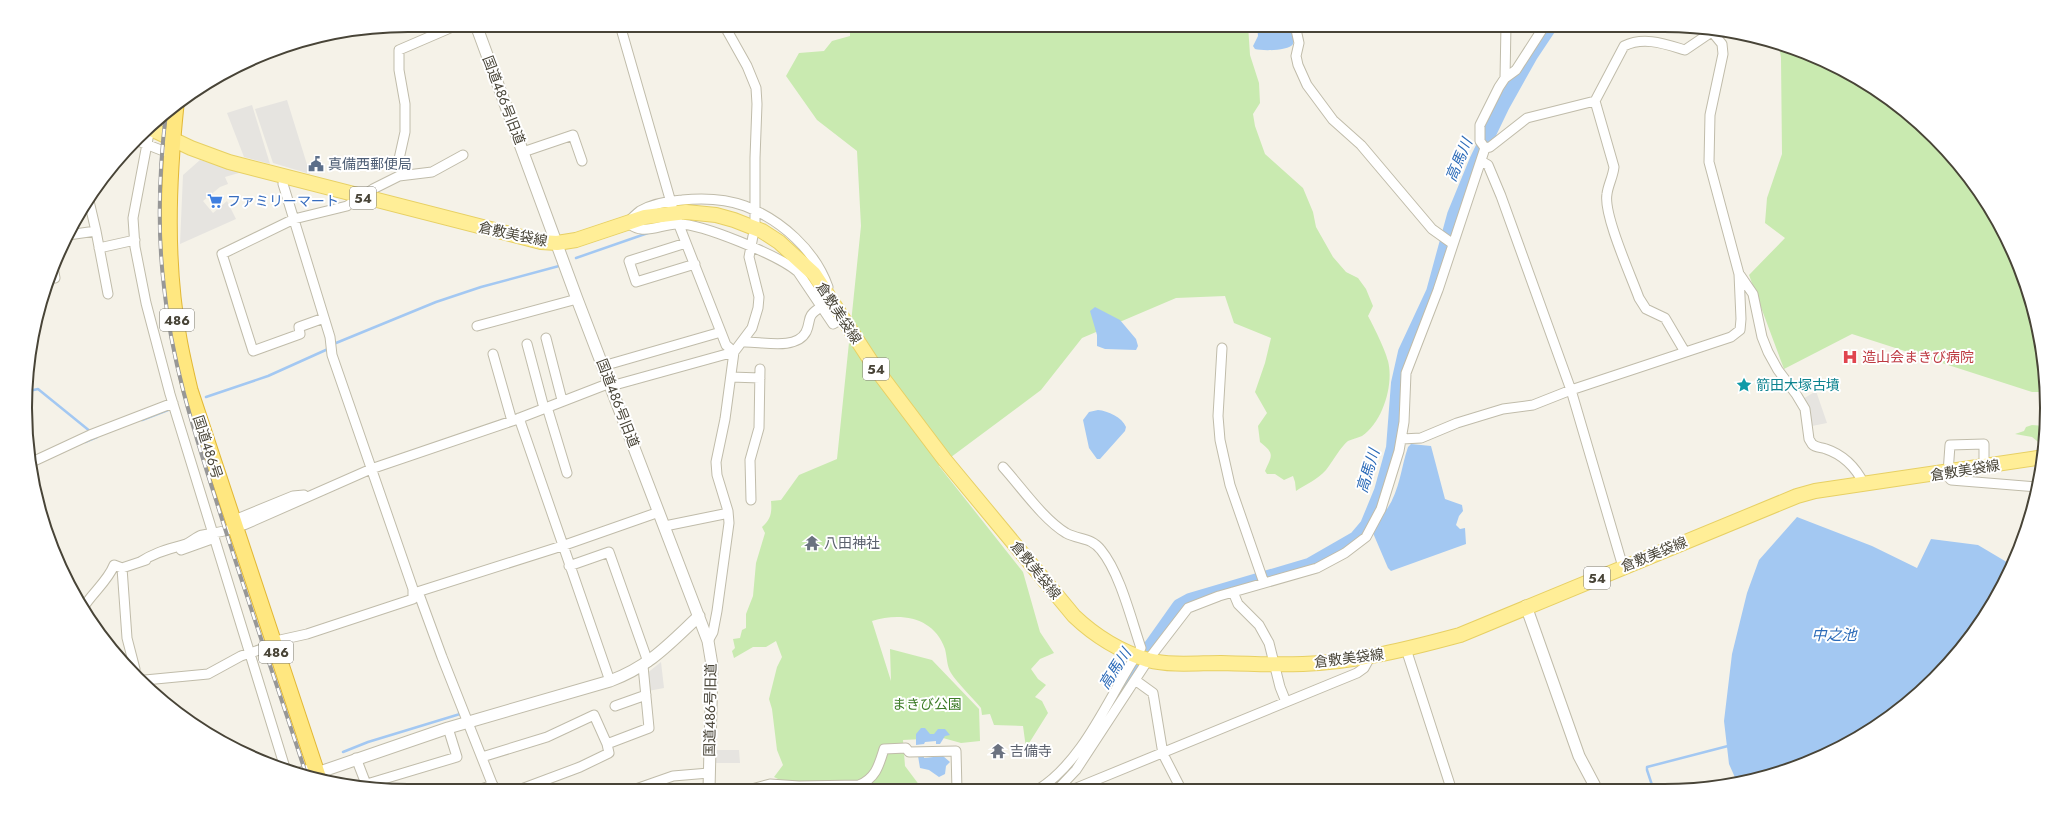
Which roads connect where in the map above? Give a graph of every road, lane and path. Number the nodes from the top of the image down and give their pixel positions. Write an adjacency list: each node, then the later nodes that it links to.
1 (440, 32): 22 (street)
2 (479, 32): 17 (street, 国道486号旧道)
3 (622, 32): 25 (street)
4 (728, 32): 27 (street)
5 (1296, 32): 38 (street)
6 (1506, 32): 10 (street)
7 (1540, 32): 10 (street)
8 (1709, 35): 11 (street)
9 (1713, 35): 42 (street)
10 (1505, 78): 16 (street)
11 (1594, 101): 16 (street); 55 (street)
12 (175, 113): 14 (highway, 国道486号 / 486)
13 (154, 130): 14 (main road, 倉敷美袋線 / 54)
14 (172, 139): 18 (highway, 国道486号 / 486); 23 (main road, 倉敷美袋線 / 54)
15 (142, 143): 18 (street); 35 (street)
16 (1485, 148): 21 (street)
17 (524, 152): 20 (street); 36 (street, 国道486号旧道)
18 (171, 154): 78 (highway, 国道486号 / 486)
19 (463, 155): 22 (street)
20 (582, 161)
21 (1481, 161): 38 (street); 60 (street)
22 (404, 175): 24 (street)
23 (284, 176): 24 (main road, 倉敷美袋線 / 54); 28 (street)
24 (362, 197): 28 (street); 36 (main road, 倉敷美袋線 / 54)
25 (672, 204): 27 (street); 31 (street)
26 (90, 207): 32 (street)
27 (756, 211): 30 (street); 46 (street)
28 (294, 219): 47 (street); 47 (street)
29 (677, 222): 31 (street); 37 (street); 39 (street)
30 (755, 222)
31 (627, 223): 36 (main road, 倉敷美袋線 / 54); 46 (main road, 倉敷美袋線 / 54)
32 (96, 231): 33 (street); 40 (street)
33 (75, 234)
34 (753, 236): 39 (street)
35 (135, 240): 40 (street); 62 (street)
36 (557, 243): 44 (street, 国道486号旧道)
37 (686, 243): 41 (street); 41 (street)
38 (1454, 244): 65 (street)
39 (751, 246): 45 (street); 51 (street)
40 (99, 248): 43 (street)
41 (695, 264): 49 (street)
42 (1739, 274): 55 (street); 73 (street)
43 (108, 294)
44 (577, 299): 48 (street); 57 (street, 国道486号旧道)
45 (821, 307): 46 (street); 51 (street)
46 (839, 314): 96 (main road, 倉敷美袋線 / 54)
47 (324, 318): 70 (street)
48 (477, 326)
49 (721, 332): 54 (street); 57 (street)
50 (546, 338): 61 (street)
51 (742, 342): 54 (street)
52 (527, 344): 63 (street)
53 (1222, 348): 85 (street)
54 (734, 352): 58 (street); 59 (street)
55 (1685, 352): 60 (street)
56 (493, 354): 64 (street)
57 (603, 366): 59 (street, 国道486号旧道)
58 (731, 377): 75 (street); 76 (street)
59 (610, 384): 61 (street); 77 (street, 国道486号旧道)
60 (1571, 390): 65 (street); 83 (street)
61 (562, 400): 63 (street)
62 (173, 403): 67 (street); 80 (street)
63 (545, 408): 64 (street); 71 (street)
64 (516, 419): 70 (street); 81 (street)
65 (1402, 439): 85 (street)
66 (2037, 458): 68 (main road, 倉敷美袋線 / 54)
67 (36, 460)
68 (1984, 466): 72 (main road, 倉敷美袋線 / 54); 72 (street)
69 (1003, 467): 96 (street)
70 (369, 470): 78 (street); 87 (street)
71 (567, 473)
72 (1946, 473): 73 (main road, 倉敷美袋線 / 54); 74 (street)
73 (1864, 484): 83 (main road, 倉敷美袋線 / 54)
74 (2032, 487)
75 (751, 500)
76 (728, 511): 79 (street); 91 (street)
77 (659, 512): 79 (street, 国道486号旧道); 81 (street)
78 (237, 524): 80 (street); 92 (highway, 国道486号 / 486)
79 (665, 526): 90 (street, 国道486号旧道)
80 (211, 536): 84 (street); 94 (street)
81 (562, 546): 82 (street); 87 (street)
82 (569, 566): 97 (street); 102 (street)
83 (1623, 567): 89 (main road, 倉敷美袋線 / 54)
84 (122, 568): 88 (street); 99 (street)
85 (1263, 580): 86 (street)
86 (1233, 592): 96 (street); 98 (street)
87 (414, 596): 92 (street); 106 (street)
88 (86, 603)
89 (1526, 606): 93 (main road, 倉敷美袋線 / 54); 128 (street)
90 (699, 616): 91 (street, 国道486号旧道); 97 (street)
91 (708, 641): 114 (street, 国道486号旧道)
92 (273, 644): 94 (street); 113 (highway, 国道486号 / 486)
93 (1406, 649): 95 (main road, 倉敷美袋線 / 54); 127 (street)
94 (251, 653): 100 (street); 112 (street)
95 (1370, 657): 98 (main road, 倉敷美袋線 / 54); 104 (street)
96 (1142, 658): 98 (main road, 倉敷美袋線 / 54); 101 (street); 123 (street)
97 (645, 664): 102 (street); 103 (street)
98 (1274, 664): 104 (street)
99 (134, 665)
100 (148, 680)
101 (1135, 680): 109 (street); 124 (street)
102 (610, 681): 106 (street)
103 (646, 695): 105 (street); 108 (street)
104 (1286, 702): 109 (street)
105 (615, 706)
106 (468, 722): 107 (street); 110 (street)
107 (448, 728): 111 (street); 116 (street)
108 (607, 744): 110 (street); 118 (street)
109 (1164, 754): 125 (street); 126 (street)
110 (482, 757): 117 (street)
111 (356, 758): 113 (street); 115 (street)
112 (284, 763)
113 (317, 772)
114 (709, 772): 119 (street); 120 (street, 国道486号旧道)
115 (366, 782)
116 (373, 782)
117 (492, 784)
118 (535, 784)
119 (650, 784)
120 (709, 784)
121 (862, 784): 122 (street)
122 (957, 784)
123 (1046, 784)
124 (1063, 784)
125 (1087, 784)
126 (1179, 784)
127 (1450, 784)
128 (1594, 784)

